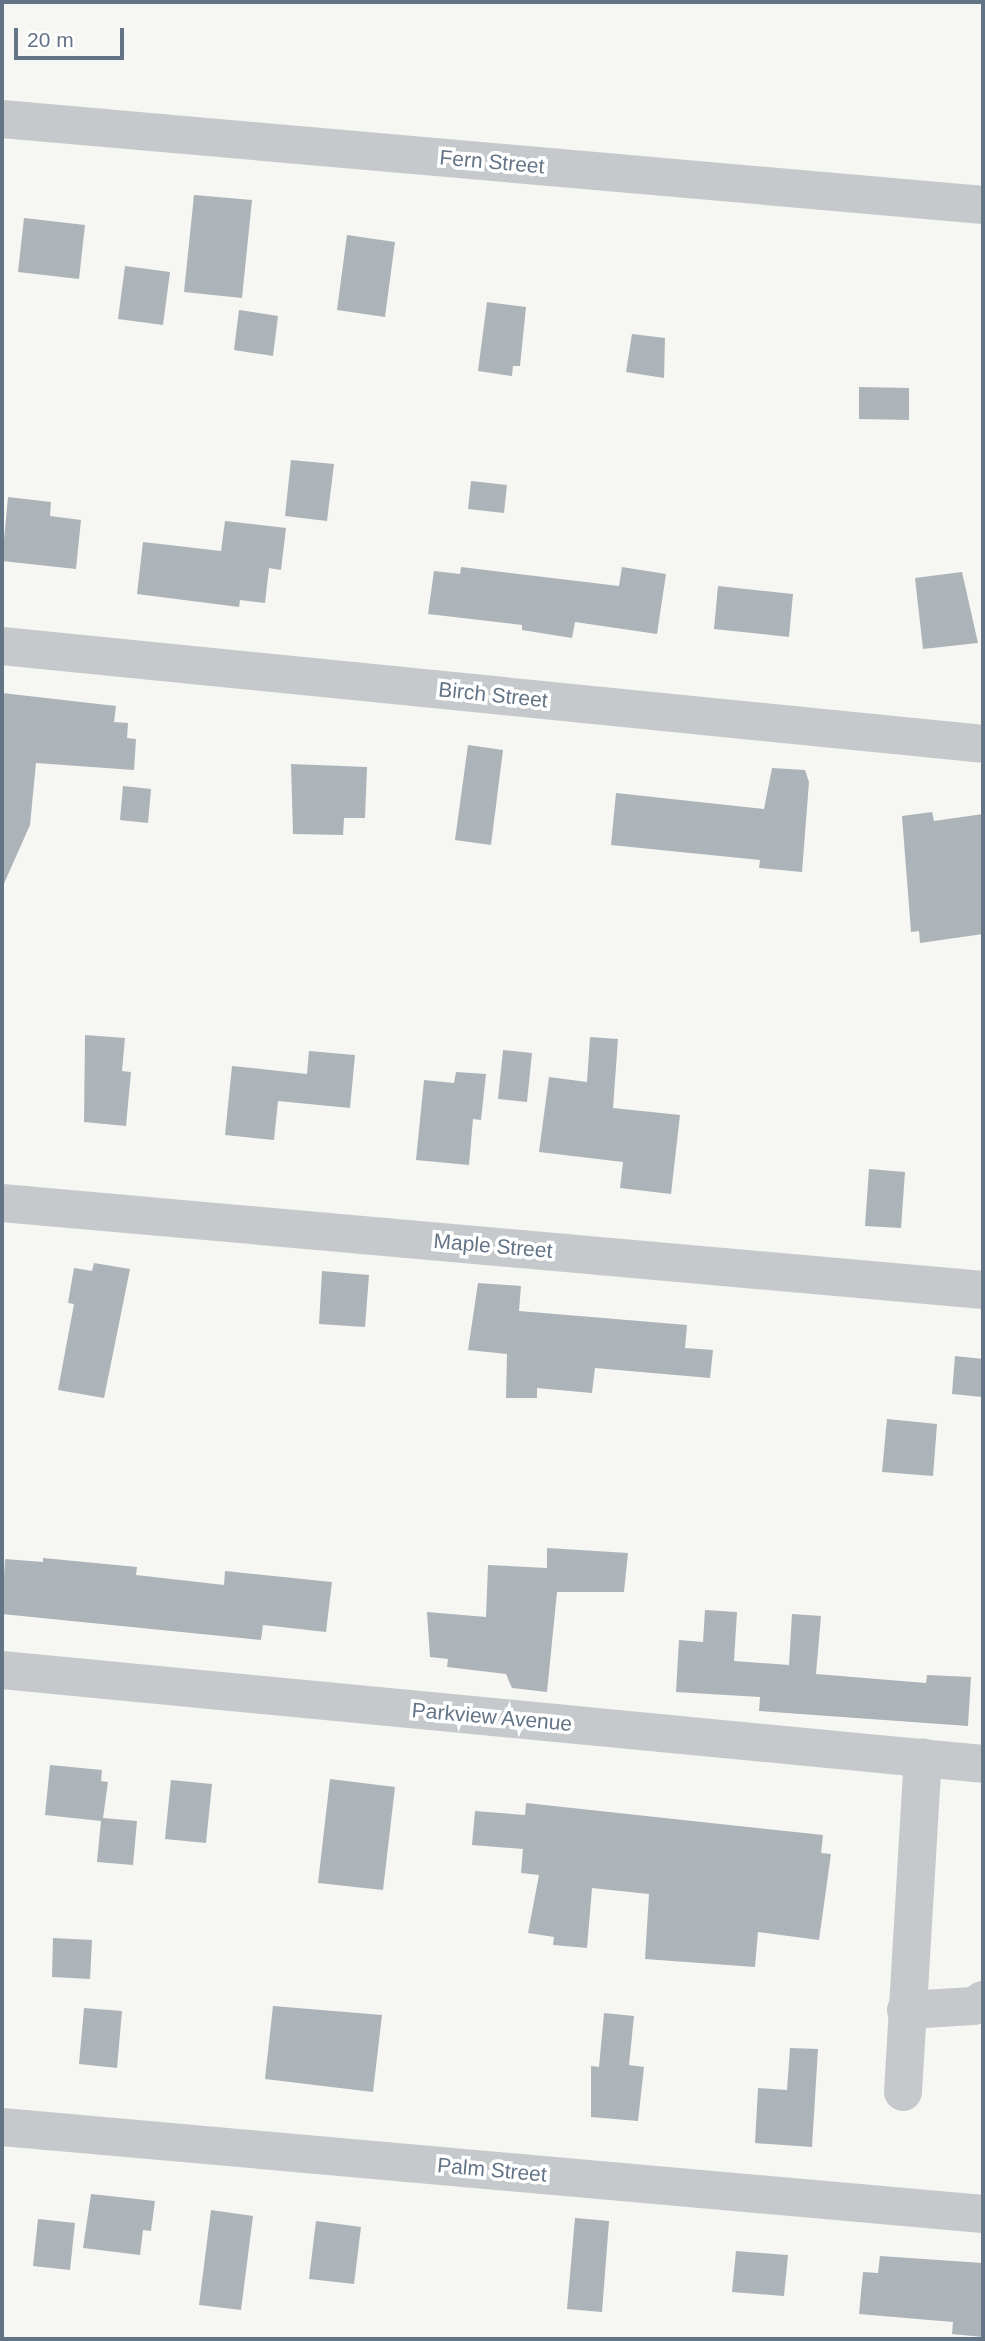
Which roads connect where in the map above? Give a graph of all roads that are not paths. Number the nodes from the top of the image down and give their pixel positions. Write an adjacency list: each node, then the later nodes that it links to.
1 (2, 119): 2 (street, Fern Street)
2 (983, 205)
3 (2, 646): 4 (street, Birch Street)
4 (983, 744)
5 (2, 1203): 6 (street, Maple Street)
6 (983, 1290)
7 (2, 1670): 8 (street, Parkview Avenue)
8 (923, 1758): 9 (street, Parkview Avenue); 11 (street)
9 (983, 1763)
10 (983, 2000): 11 (street)
11 (906, 2010): 12 (street)
12 (903, 2092)
13 (2, 2127): 14 (street, Palm Street)
14 (983, 2214)

